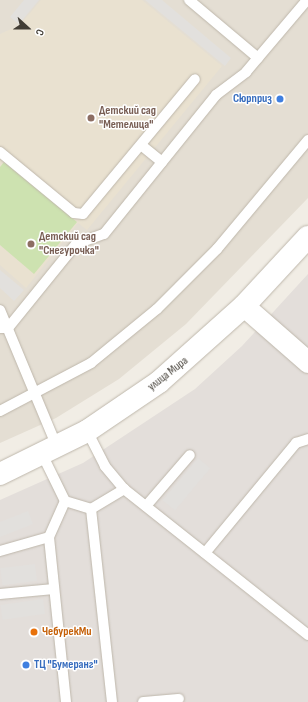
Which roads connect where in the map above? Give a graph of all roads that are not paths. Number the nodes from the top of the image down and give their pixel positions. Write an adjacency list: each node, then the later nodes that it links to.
1 (189, 0): 3 (lane)
2 (307, 0): 3 (lane)
3 (258, 58): 8 (lane)
4 (195, 79): 6 (lane)
5 (308, 140): 14 (lane)
6 (141, 145): 7 (lane); 8 (lane)
7 (0, 152)
8 (162, 162): 12 (lane)
9 (308, 237): 10 (street, улица Мира)
10 (244, 306): 13 (street); 16 (street, улица Мира)
11 (0, 310): 12 (lane)
12 (4, 328): 14 (lane)
13 (308, 362)
14 (36, 395): 15 (lane); 18 (lane)
15 (0, 411)
16 (87, 431): 18 (street, улица Мира); 21 (lane)
17 (308, 439): 27 (lane)
18 (50, 451): 20 (street, улица Мира); 22 (lane)
19 (190, 455): 23 (lane)
20 (0, 474)
21 (124, 489): 23 (lane); 24 (lane)
22 (65, 501): 24 (lane); 25 (lane)
23 (146, 506): 27 (lane)
24 (91, 509): 33 (lane)
25 (49, 537): 26 (lane); 28 (lane)
26 (0, 551)
27 (205, 553): 30 (lane)
28 (54, 589): 29 (lane); 32 (lane)
29 (0, 594)
30 (308, 636)
31 (179, 698): 34 (lane)
32 (66, 702)
33 (112, 702)
34 (142, 702)

